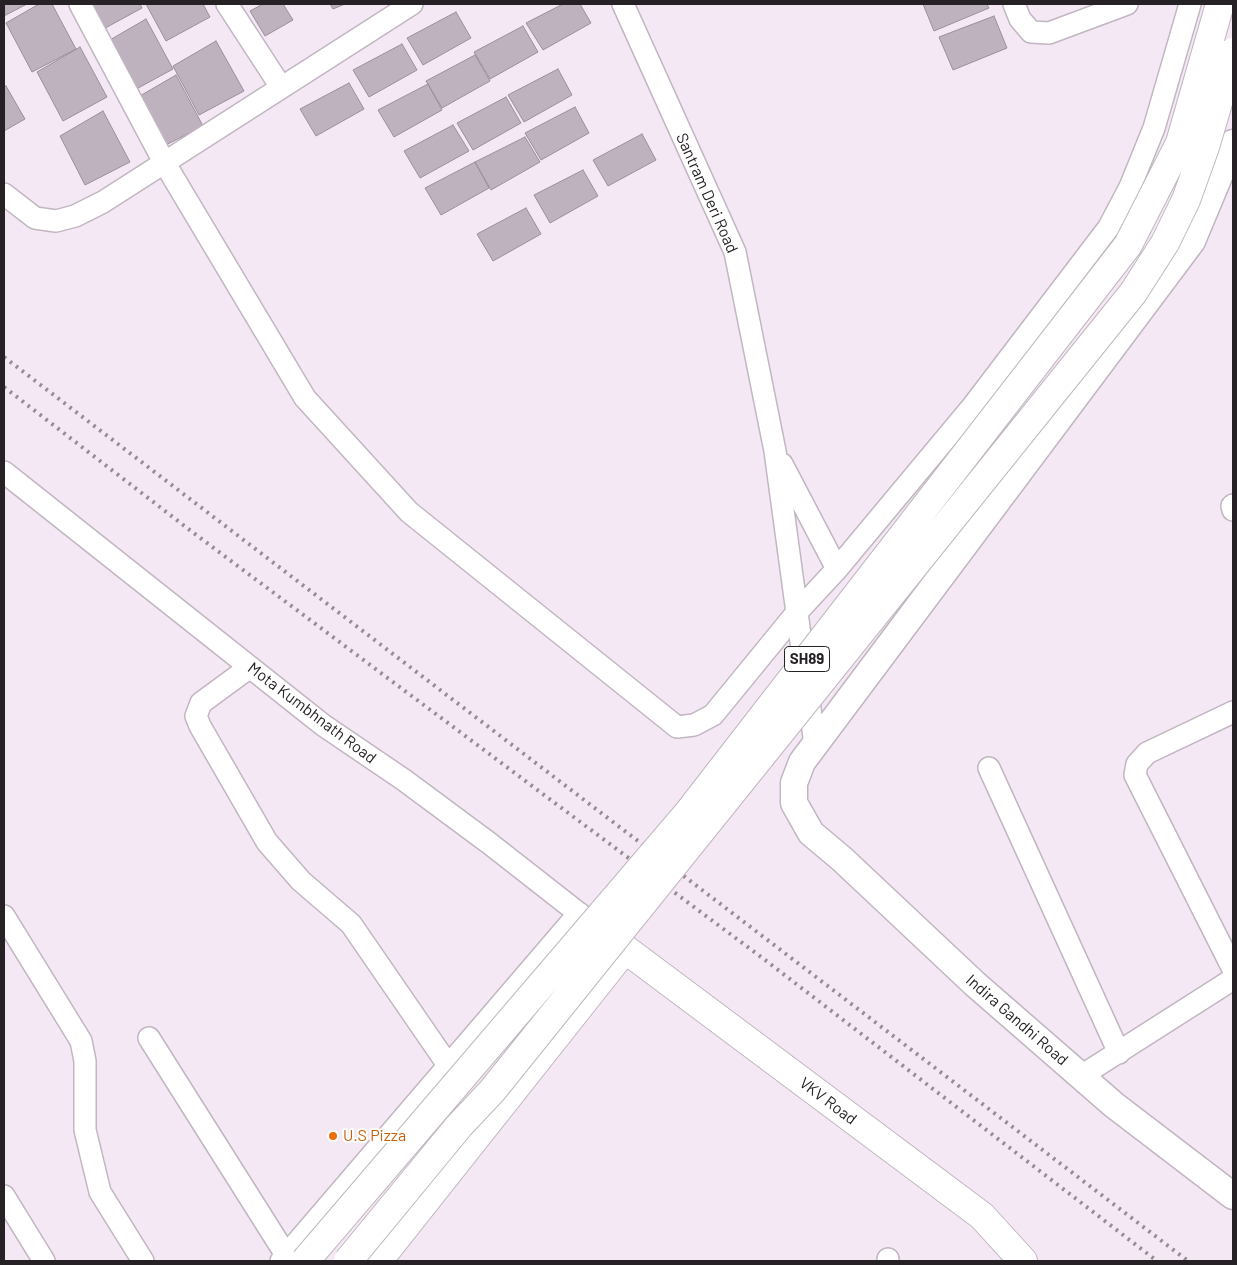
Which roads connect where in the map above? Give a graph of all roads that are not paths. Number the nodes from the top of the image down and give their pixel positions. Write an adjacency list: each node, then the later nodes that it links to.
1 (80, 4): 12 (street)
2 (227, 4): 10 (street)
3 (623, 4): 14 (street, Santram Deri Road)
4 (1014, 4): 5 (street)
5 (1126, 4)
6 (1190, 4): 18 (street)
7 (1220, 4): 35 (main road, SH89, bridge)
8 (405, 5): 10 (street)
9 (1233, 52): 38 (main road, SH89, bridge)
10 (281, 87): 12 (street)
11 (1232, 150): 22 (street)
12 (164, 162): 13 (street); 19 (street)
13 (4, 194)
14 (775, 450): 18 (street, Santram Deri Road); 19 (street, Santram Deri Road)
15 (4, 472): 20 (street, Mota Kumbhnath Road)
16 (1233, 505): 17 (street)
17 (1233, 510)
18 (837, 569): 19 (street)
19 (798, 611): 22 (street, Santram Deri Road)
20 (250, 667): 24 (street, Mota Kumbhnath Road); 31 (street)
21 (1233, 712): 27 (street)
22 (816, 744): 32 (street, Indira Gandhi Road)
23 (989, 768): 30 (street)
24 (578, 913): 26 (street, Mota Kumbhnath Road); 31 (street)
25 (4, 916): 37 (street)
26 (625, 949): 39 (main road); 40 (main road, VKV Road)
27 (1233, 969)
28 (1233, 979): 30 (street)
29 (148, 1038): 35 (street)
30 (1119, 1053): 32 (street)
31 (448, 1065): 35 (street)
32 (1081, 1076): 34 (street, Indira Gandhi Road)
33 (4, 1196): 36 (street)
34 (1233, 1196)
35 (291, 1259)
36 (44, 1261)
37 (142, 1261)
38 (348, 1261)
39 (378, 1261)
40 (1023, 1261)

